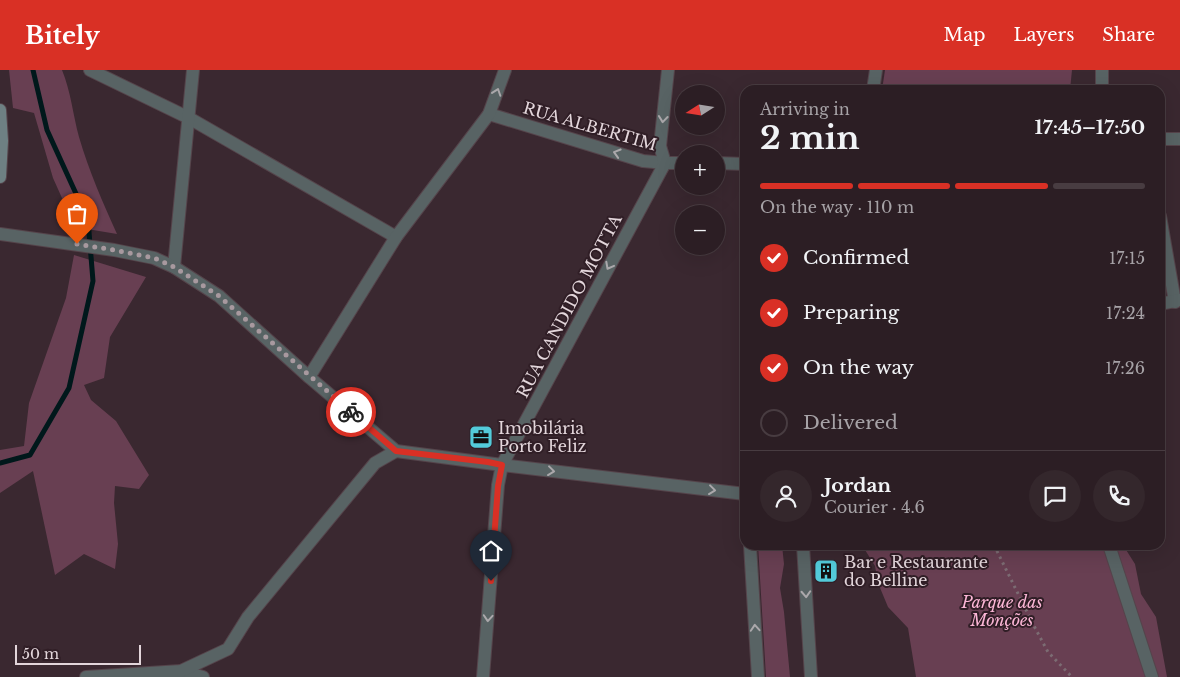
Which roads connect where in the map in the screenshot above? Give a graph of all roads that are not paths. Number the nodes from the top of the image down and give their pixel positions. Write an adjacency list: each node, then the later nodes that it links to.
1 (90, 70): 11 (street)
2 (193, 70): 11 (street)
3 (505, 70): 10 (street, one-way to 3)
4 (668, 70): 14 (street, one-way to 14)
5 (876, 70): 7 (street)
6 (1102, 70): 8 (street)
7 (874, 85)
8 (1102, 85)
9 (0, 110): 18 (main road)
10 (489, 114): 14 (street, RUA ALBERTIM, one-way to 10); 20 (street)
11 (189, 118): 20 (street); 22 (street)
12 (1165, 139): 13 (street)
13 (1180, 139)
14 (665, 163): 15 (street, RUA ALBERTIM); 27 (street, RUA CANDIDO MOTTA, one-way to 27)
15 (675, 163)
16 (725, 164): 17 (street)
17 (740, 164)
18 (0, 177)
19 (0, 234): 22 (street)
20 (396, 237): 25 (street)
21 (1165, 240): 23 (street)
22 (174, 267): 25 (street)
23 (1178, 301): 24 (street)
24 (1165, 303)
25 (309, 377): 26 (street)
26 (396, 451): 27 (street); 32 (street)
27 (502, 465): 28 (street, one-way to 28); 35 (street, RUA CANDIDO MOTTA, one-way to 35)
28 (740, 493)
29 (750, 550): 36 (street, one-way to 29)
30 (803, 550): 37 (street, one-way to 37)
31 (1111, 550): 38 (street)
32 (178, 674): 33 (street); 34 (street)
33 (86, 677)
34 (203, 677)
35 (483, 677)
36 (758, 677)
37 (811, 677)
38 (1152, 677)

